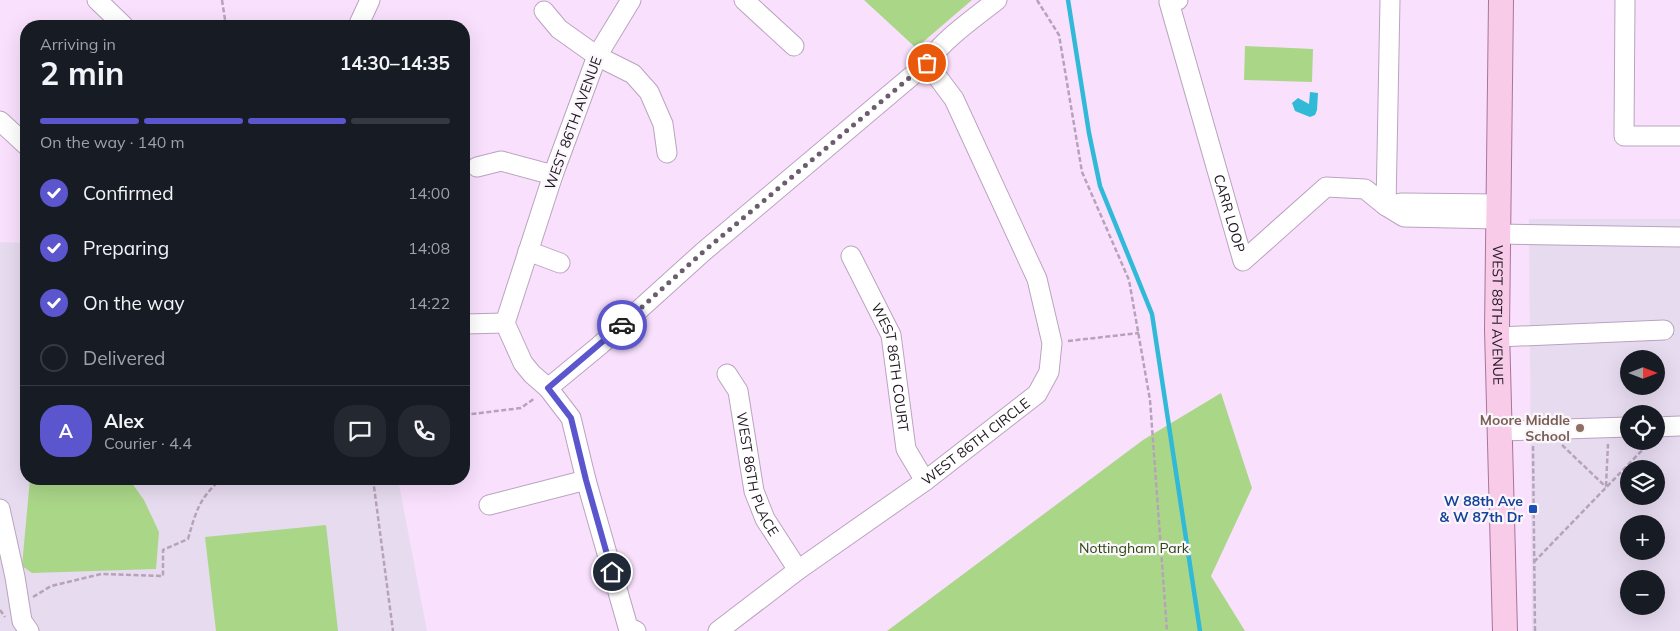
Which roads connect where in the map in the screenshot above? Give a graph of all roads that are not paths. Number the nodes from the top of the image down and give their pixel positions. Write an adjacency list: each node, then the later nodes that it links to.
1 (97, 0): 11 (street)
2 (370, 0): 12 (street)
3 (631, 0): 14 (street, WEST 86TH AVENUE)
4 (744, 0): 13 (street)
5 (997, 0): 15 (street)
6 (1178, 0): 22 (street, CARR LOOP)
7 (1390, 0): 22 (street)
8 (1501, 0): 23 (main road, WEST 88TH AVENUE)
9 (1625, 0): 17 (street)
10 (544, 10): 14 (street)
11 (118, 20)
12 (361, 20)
13 (794, 46)
14 (597, 56): 19 (street); 21 (street, WEST 86TH AVENUE)
15 (927, 63): 33 (street); 39 (street, WEST 86TH CIRCLE)
16 (0, 121): 18 (street)
17 (1680, 136)
18 (20, 139)
19 (667, 153)
20 (477, 167): 21 (street)
21 (553, 175): 25 (street, WEST 86TH AVENUE)
22 (1386, 206): 23 (street, CARR LOOP)
23 (1498, 219): 24 (street, CARR LOOP); 31 (main road, WEST 88TH AVENUE)
24 (1680, 237)
25 (528, 251): 27 (street); 28 (street, WEST 86TH AVENUE)
26 (851, 256): 39 (street, WEST 86TH COURT)
27 (560, 263)
28 (504, 323): 29 (street); 33 (street)
29 (470, 324)
30 (1664, 330): 31 (street)
31 (1498, 337): 37 (main road, WEST 88TH AVENUE)
32 (727, 374): 42 (street, WEST 86TH PLACE)
33 (548, 388): 38 (street)
34 (1665, 426): 35 (street)
35 (1680, 426)
36 (1620, 427): 37 (street)
37 (1500, 431): 46 (main road, WEST 88TH AVENUE)
38 (586, 480): 40 (street); 43 (street)
39 (925, 481): 42 (street, WEST 86TH CIRCLE)
40 (490, 505)
41 (0, 509): 44 (street)
42 (798, 570): 45 (street, WEST 86TH CIRCLE)
43 (629, 630)
44 (29, 631)
45 (718, 631)
46 (1505, 631)

